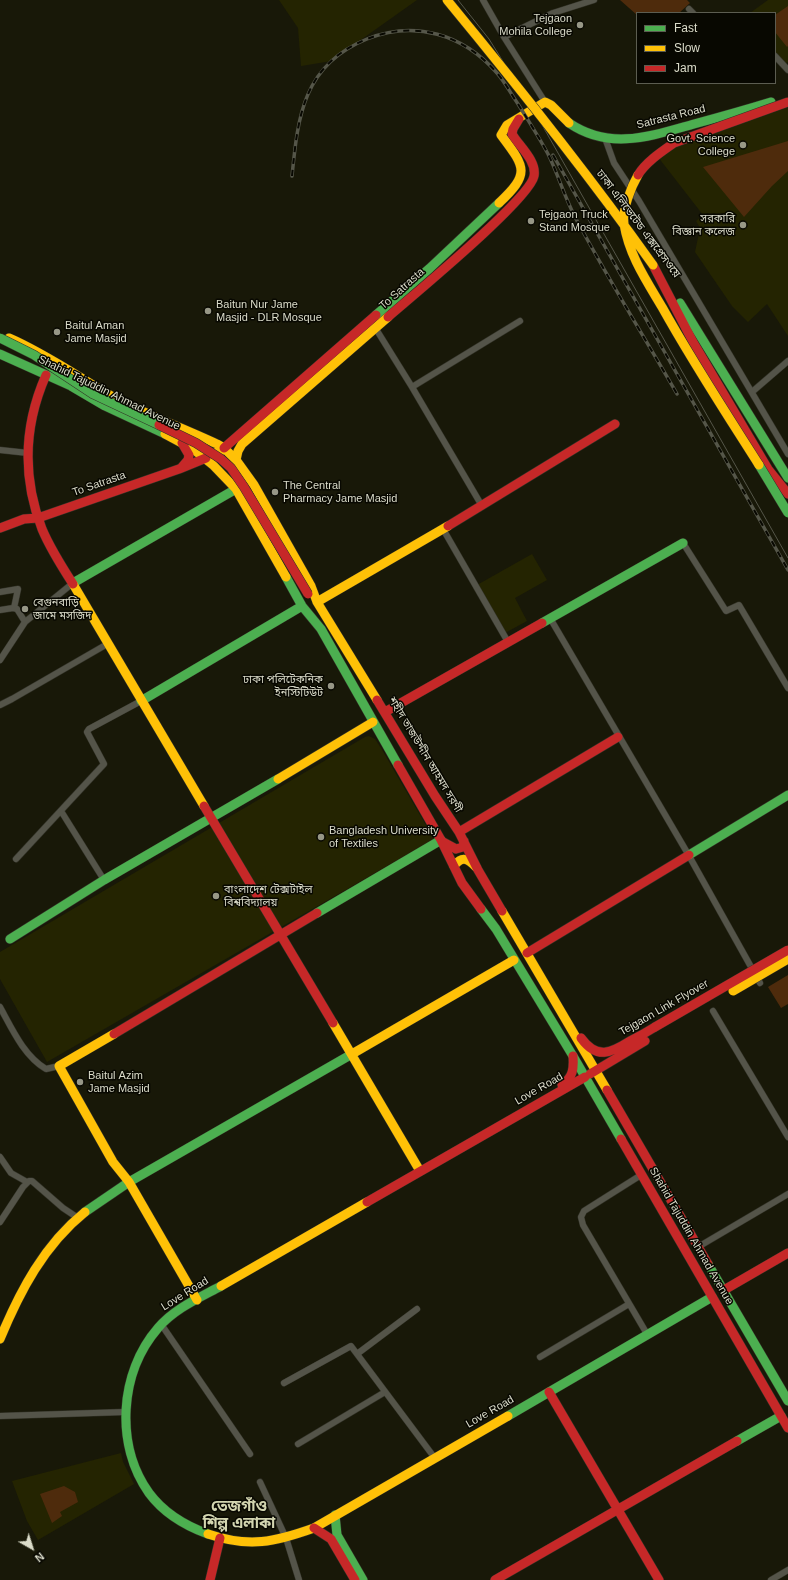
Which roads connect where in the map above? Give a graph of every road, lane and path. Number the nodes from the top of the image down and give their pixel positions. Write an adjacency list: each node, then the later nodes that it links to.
1 (447, 0): 16 (main road, ঢাকা এলিভেটেড এক্সপ্রেসওয়ে, bridge)
2 (594, 0): 4 (street)
3 (486, 1): 4 (street)
4 (504, 37): 8 (street)
5 (776, 57): 6 (street)
6 (788, 70)
7 (788, 97): 11 (main road, Satrasta Road)
8 (545, 102): 10 (main road); 11 (main road, Satrasta Road)
9 (788, 102): 45 (main road, bridge)
10 (519, 119): 12 (main road); 13 (main road)
11 (605, 138): 27 (street)
12 (520, 178): 13 (main road); 14 (main road)
13 (530, 185): 15 (main road, To Satrasta)
14 (478, 224): 15 (main road); 18 (main road)
15 (485, 231): 18 (main road, To Satrasta)
16 (653, 265): 40 (main road, ঢাকা এলিভেটেড এক্সপ্রেসওয়ে); 42 (main road)
17 (520, 322): 26 (street)
18 (372, 325): 26 (street); 31 (main road); 37 (main road, To Satrasta)
19 (0, 334): 29 (main road, Shahid Tajuddin Ahmad Avenue)
20 (0, 338): 53 (main road, bridge)
21 (0, 347): 25 (main road)
22 (0, 354): 24 (main road, Shahid Tajuddin Ahmad Avenue)
23 (788, 361): 27 (street)
24 (46, 376): 25 (main road, Shahid Tajuddin Ahmad Avenue); 34 (main road)
25 (71, 386): 30 (main road, Shahid Tajuddin Ahmad Avenue)
26 (412, 387): 44 (street)
27 (752, 392): 35 (street)
28 (614, 424): 44 (main road)
29 (205, 439): 31 (main road, Shahid Tajuddin Ahmad Avenue); 33 (main road)
30 (182, 443): 33 (main road, Shahid Tajuddin Ahmad Avenue); 38 (main road)
31 (224, 448): 36 (main road, To Satrasta); 37 (main road, Shahid Tajuddin Ahmad Avenue); 39 (main road)
32 (0, 450): 34 (street)
33 (196, 451): 36 (main road, Shahid Tajuddin Ahmad Avenue)
34 (28, 453): 43 (main road)
35 (788, 454)
36 (206, 458): 38 (main road, To Satrasta); 39 (main road, Shahid Tajuddin Ahmad Avenue)
37 (236, 460): 41 (main road, To Satrasta); 53 (main road, শহীদ তাজউদ্দীন আহমদ সরণী)
38 (179, 469): 46 (main road, To Satrasta)
39 (218, 469): 41 (main road, Shahid Tajuddin Ahmad Avenue)
40 (788, 478)
41 (233, 485): 51 (main road); 54 (main road)
42 (788, 494)
43 (33, 500): 46 (main road); 47 (main road)
44 (482, 506): 49 (main road)
45 (788, 514)
46 (38, 518): 47 (main road, To Satrasta); 51 (main road)
47 (22, 519): 48 (main road, To Satrasta)
48 (0, 528)
49 (443, 529): 53 (main road); 59 (street)
50 (683, 543): 57 (main road); 62 (street)
51 (73, 583): 58 (street); 60 (main road)
52 (0, 592): 55 (street)
53 (317, 602): 65 (main road, শহীদ তাজউদ্দীন আহমদ সরণী)
54 (302, 606): 63 (main road); 66 (main road)
55 (14, 608): 56 (street); 58 (street)
56 (0, 610)
57 (550, 618): 59 (main road); 67 (street)
58 (25, 622): 61 (street)
59 (508, 642): 65 (main road)
60 (109, 643): 63 (main road); 64 (street)
61 (0, 660)
62 (788, 688)
63 (141, 701): 69 (street); 70 (main road)
64 (0, 705)
65 (385, 712): 71 (main road, শহীদ তাজউদ্দীন আহমদ সরণী)
66 (373, 722): 70 (main road); 72 (main road)
67 (618, 737): 71 (main road); 74 (street)
68 (788, 795): 74 (main road)
69 (61, 811): 75 (street); 78 (street)
70 (212, 818): 78 (main road); 79 (main road)
71 (459, 832): 73 (main road, শহীদ তাজউদ্দীন আহমদ সরণী)
72 (442, 840): 73 (main road); 76 (main road); 79 (main road)
73 (464, 841): 77 (main road, শহীদ তাজউদ্দীন আহমদ সরণী)
74 (688, 854): 82 (main road); 85 (street)
75 (16, 859)
76 (454, 866): 77 (main road); 84 (main road)
77 (478, 870): 82 (main road, শহীদ তাজউদ্দীন আহমদ সরণী)
78 (104, 880): 80 (main road)
79 (281, 935): 90 (main road); 93 (main road)
80 (10, 939)
81 (788, 950): 89 (main road, Tejgaon Link Flyover, bridge)
82 (527, 953): 88 (main road, শহীদ তাজউদ্দীন আহমদ সরণী)
83 (788, 959): 89 (main road, Tejgaon Link Flyover, bridge)
84 (514, 960): 90 (main road); 92 (main road)
85 (760, 983)
86 (0, 1007): 93 (street)
87 (713, 1011): 98 (street)
88 (561, 1012): 91 (main road); 94 (main road, শহীদ তাজউদ্দীন আহমদ সরণী)
89 (656, 1030): 91 (main road, Tejgaon Link Flyover)
90 (352, 1055): 102 (main road); 105 (main road)
91 (614, 1055): 94 (main road, Tejgaon Link Flyover); 96 (main road)
92 (573, 1056): 95 (main road, Shahid Tajuddin Ahmad Avenue); 97 (main road)
93 (58, 1066): 105 (main road)
94 (593, 1067): 95 (main road); 96 (main road, শহীদ তাজউদ্দীন আহমদ সরণী)
95 (585, 1077): 97 (main road, Love Road); 101 (main road, Shahid Tajuddin Ahmad Avenue)
96 (602, 1082): 99 (main road, শহীদ তাজউদ্দীন আহমদ সরণী)
97 (524, 1112): 102 (main road, Love Road)
98 (788, 1137)
99 (642, 1152): 101 (main road); 109 (main road, শহীদ তাজউদ্দীন আহমদ সরণী)
100 (0, 1157): 104 (street)
101 (632, 1159): 103 (main road, Shahid Tajuddin Ahmad Avenue)
102 (420, 1171): 113 (main road, Love Road)
103 (641, 1175): 112 (main road, Shahid Tajuddin Ahmad Avenue); 114 (street)
104 (27, 1182): 107 (street); 108 (street)
105 (129, 1182): 107 (main road); 113 (main road)
106 (788, 1194): 109 (street)
107 (78, 1218): 117 (main road)
108 (0, 1222)
109 (698, 1247): 111 (main road, শহীদ তাজউদ্দীন আহমদ সরণী)
110 (788, 1253): 111 (main road)
111 (724, 1290): 125 (main road, শহীদ তাজউদ্দীন আহমদ সরণী)
112 (712, 1297): 118 (main road, Love Road); 128 (main road, Shahid Tajuddin Ahmad Avenue)
113 (197, 1300): 116 (main road, Love Road)
114 (629, 1304): 118 (street); 121 (street)
115 (418, 1309): 120 (street)
116 (161, 1324): 126 (main road, Love Road); 131 (street)
117 (2, 1330): 119 (main road)
118 (647, 1334): 124 (main road, Love Road)
119 (0, 1339)
120 (357, 1354): 122 (street); 123 (street)
121 (540, 1357)
122 (284, 1383)
123 (386, 1392): 130 (street); 132 (street)
124 (549, 1392): 132 (main road, Love Road); 134 (main road)
125 (788, 1401)
126 (126, 1412): 127 (street); 138 (main road, Love Road)
127 (0, 1416)
128 (780, 1416): 129 (main road, Shahid Tajuddin Ahmad Avenue); 134 (main road)
129 (788, 1428)
130 (298, 1444)
131 (250, 1454)
132 (434, 1457): 135 (main road, Love Road)
133 (260, 1482): 139 (street)
134 (617, 1509): 145 (main road); 146 (main road)
135 (335, 1515): 136 (main road, Love Road); 137 (main road)
136 (314, 1528): 137 (main road); 139 (main road, Love Road)
137 (334, 1537): 143 (main road); 144 (main road)
138 (220, 1538): 139 (main road, Love Road); 141 (main road)
139 (286, 1538): 142 (street)
140 (788, 1570): 147 (street)
141 (210, 1580)
142 (299, 1580)
143 (355, 1580)
144 (363, 1580)
145 (495, 1580)
146 (658, 1580)
147 (771, 1580)

